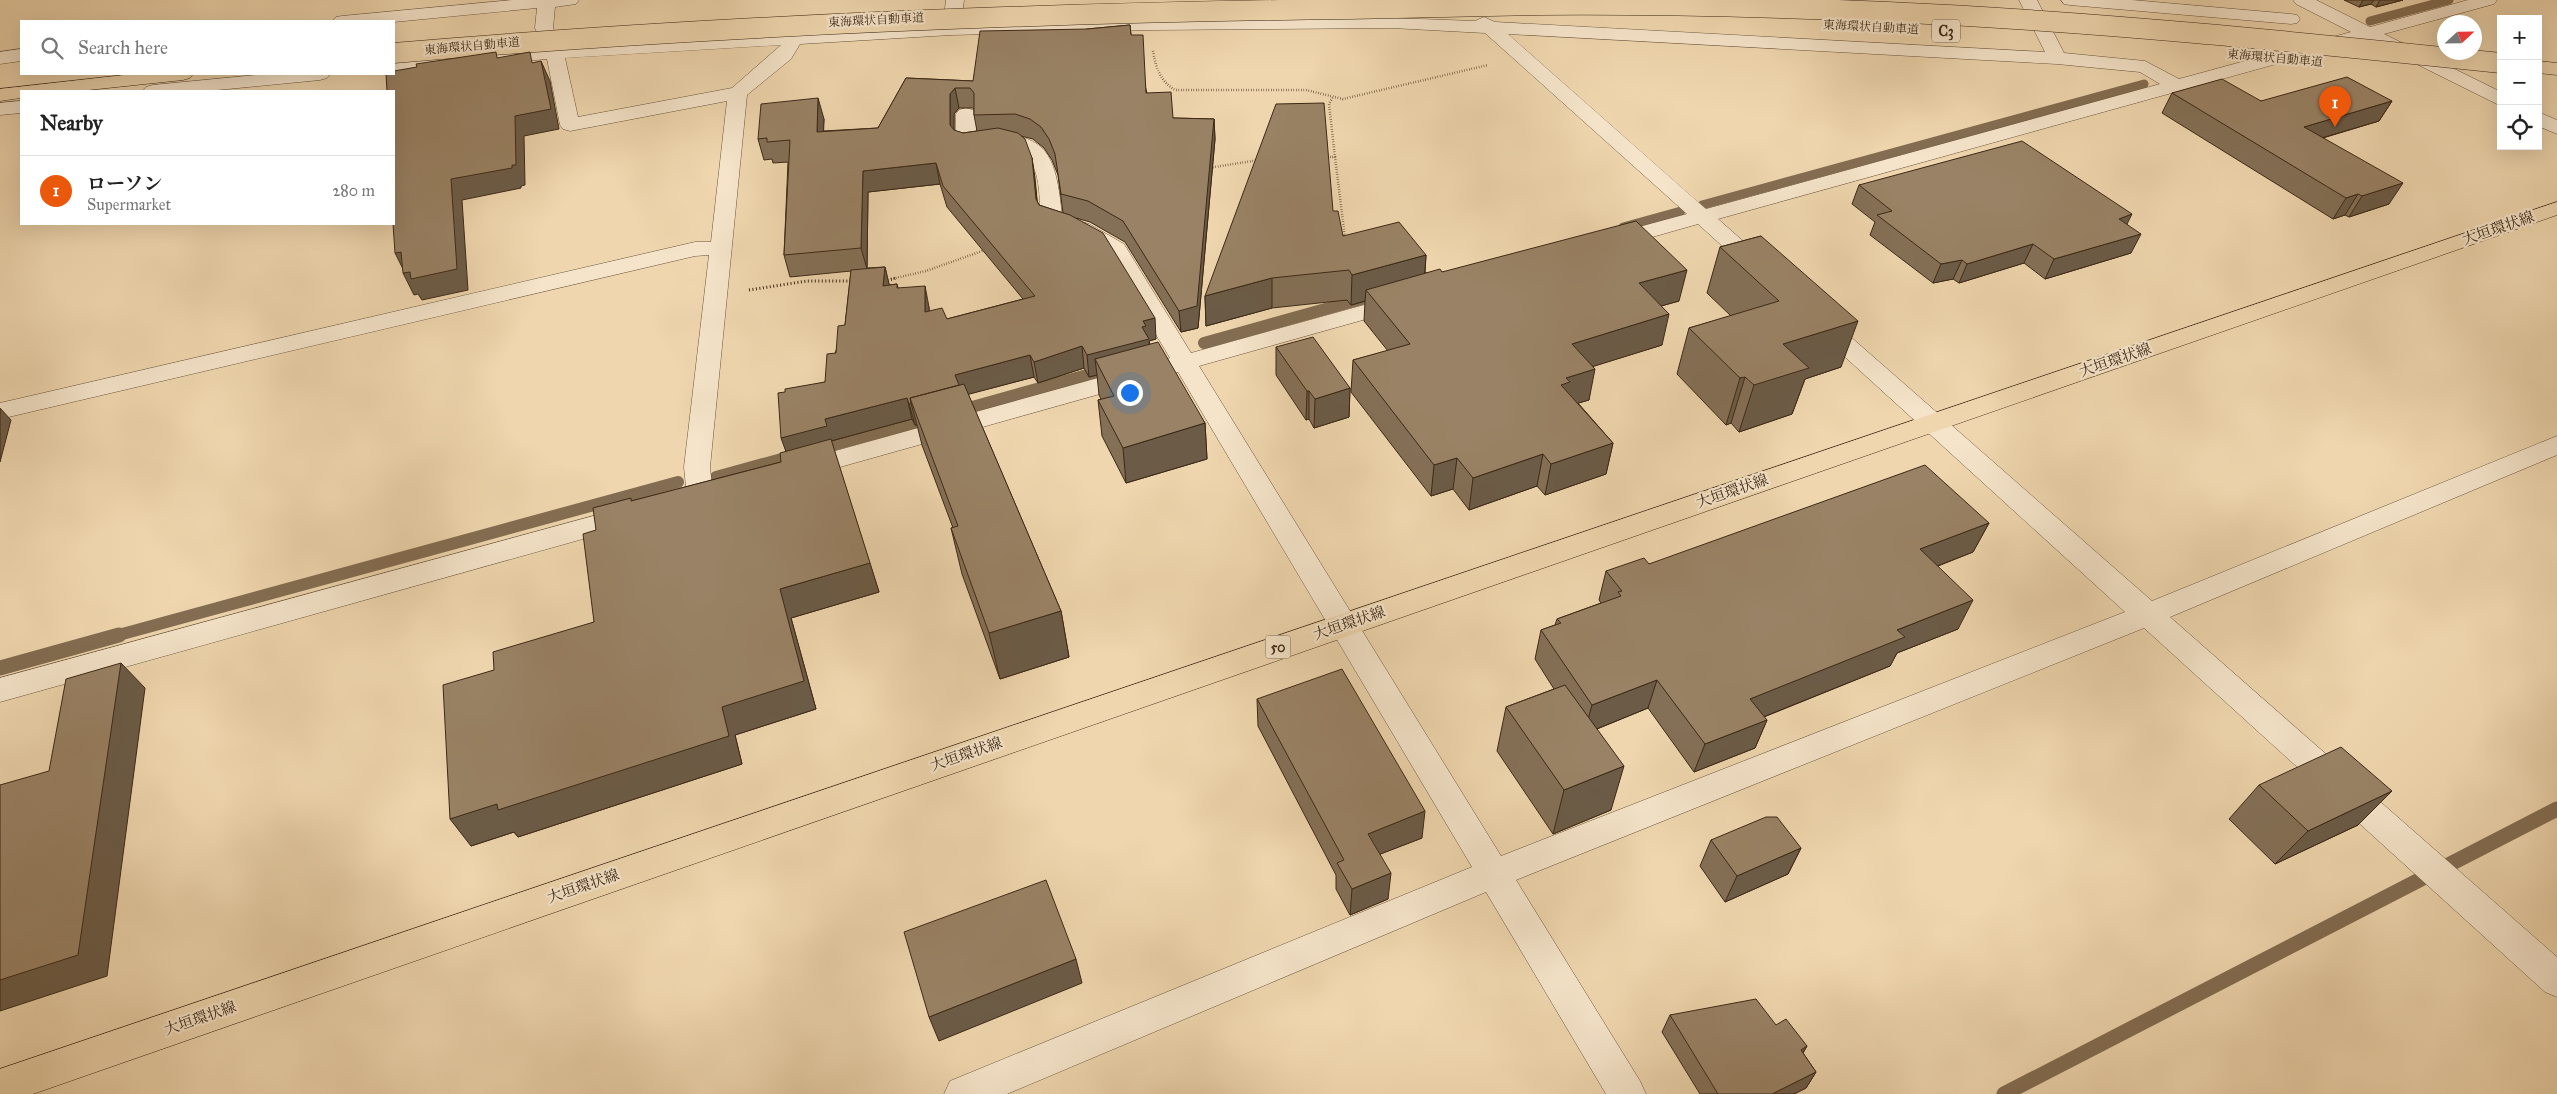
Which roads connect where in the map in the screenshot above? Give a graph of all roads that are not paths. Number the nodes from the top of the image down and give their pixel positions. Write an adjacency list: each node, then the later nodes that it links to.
1 (570, 0): 8 (street)
2 (955, 0): 13 (street)
3 (1459, 0): 12 (street)
4 (2028, 0): 20 (street)
5 (2070, 0): 10 (street)
6 (2302, 0): 14 (street)
7 (2488, 0): 14 (street)
8 (546, 2): 11 (street); 17 (street)
9 (1389, 8): 16 (main road, 東海環状自動車道 / C3, bridge); 21 (main road, 東海環状自動車道 / C3, bridge); 27 (main road, 東海環状自動車道 / C3, bridge)
10 (2291, 19)
11 (353, 20)
12 (1489, 27): 13 (street); 20 (street); 43 (street)
13 (951, 30): 15 (street)
14 (2368, 33): 29 (street); 36 (street)
15 (796, 37): 17 (street); 34 (street)
16 (395, 53)
17 (555, 53): 22 (street); 34 (street)
18 (20, 55): 19 (street)
19 (0, 58)
20 (2057, 58): 29 (street)
21 (2497, 63)
22 (395, 67)
23 (2542, 67): 24 (main road)
24 (2557, 69)
25 (174, 75): 31 (main road)
26 (310, 75): 32 (street)
27 (2497, 81)
28 (2542, 85): 30 (main road)
29 (2176, 86): 43 (street)
30 (2557, 87)
31 (38, 90)
32 (163, 90)
33 (20, 92): 35 (main road)
34 (738, 93): 44 (street)
35 (0, 95)
36 (2497, 98)
37 (20, 107): 38 (street)
38 (0, 110)
39 (966, 114): 49 (street)
40 (2542, 120): 41 (street)
41 (2557, 128)
42 (2557, 208): 51 (main road, 大垣環状線 / 50)
43 (1701, 216): 45 (street); 46 (street)
44 (721, 248): 50 (street); 56 (street)
45 (1586, 249)
46 (1774, 280)
47 (1424, 295): 49 (street)
48 (1802, 306): 51 (street)
49 (1183, 362): 53 (street); 55 (street)
50 (0, 411)
51 (1933, 422): 54 (street); 55 (main road, 大垣環状線 / 50)
52 (2557, 445): 54 (street)
53 (785, 473)
54 (2147, 615): 57 (street); 58 (street)
55 (1344, 624): 57 (street); 59 (main road, 大垣環状線 / 50)
56 (0, 690)
57 (1493, 874): 60 (street); 61 (street)
58 (2557, 980)
59 (0, 1087)
60 (963, 1094)
61 (1627, 1094)

